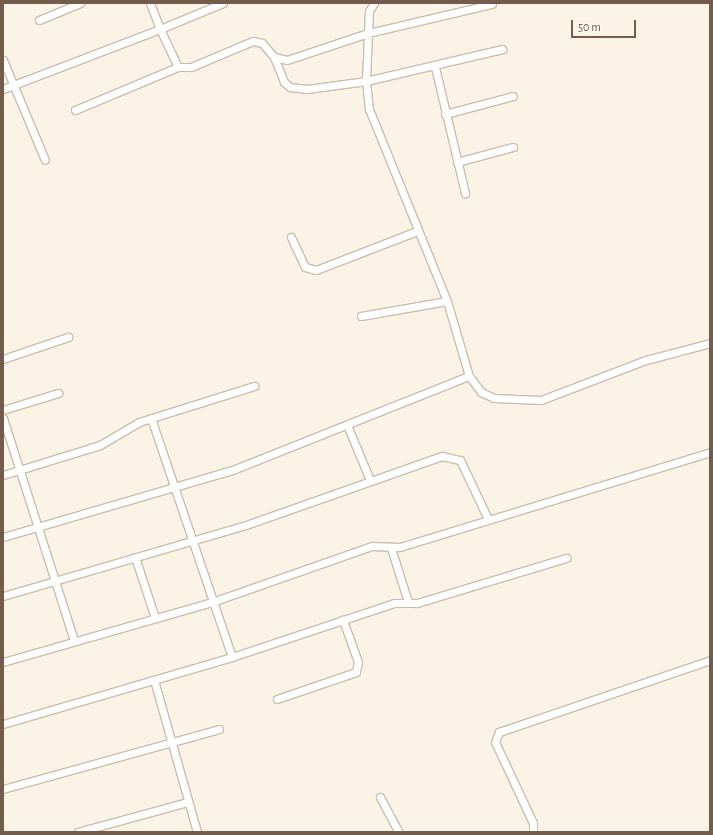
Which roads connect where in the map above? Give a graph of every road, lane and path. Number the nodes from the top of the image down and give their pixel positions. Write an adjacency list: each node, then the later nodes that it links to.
1 (80, 3): 6 (street)
2 (150, 3): 7 (street)
3 (223, 3): 7 (street)
4 (374, 3): 8 (street)
5 (492, 4): 8 (street)
6 (39, 20)
7 (160, 29): 12 (street); 15 (street)
8 (368, 33): 10 (street); 14 (street)
9 (502, 49): 13 (street)
10 (274, 57): 12 (street); 14 (street)
11 (3, 60): 15 (street)
12 (178, 67): 18 (street)
13 (435, 67): 14 (street); 19 (street)
14 (366, 81): 24 (street)
15 (12, 84): 16 (street); 21 (street)
16 (3, 89)
17 (513, 96): 19 (street)
18 (75, 110)
19 (445, 114): 22 (street)
20 (513, 147): 22 (street)
21 (45, 160)
22 (457, 162): 23 (street)
23 (464, 193)
24 (417, 231): 25 (street); 26 (street)
25 (291, 237)
26 (447, 301): 27 (street); 31 (street)
27 (361, 316)
28 (68, 337): 30 (street)
29 (710, 343): 31 (street)
30 (3, 359)
31 (469, 376): 37 (street)
32 (254, 386): 36 (street)
33 (58, 393): 34 (street)
34 (3, 410)
35 (3, 418): 39 (street)
36 (152, 418): 39 (street); 42 (street)
37 (347, 425): 41 (street); 42 (street)
38 (710, 452): 43 (street)
39 (17, 471): 40 (street); 44 (street)
40 (3, 475)
41 (370, 480): 43 (street); 46 (street)
42 (177, 487): 44 (street); 46 (street)
43 (488, 519): 47 (street)
44 (37, 527): 45 (street); 50 (street)
45 (3, 537)
46 (192, 541): 48 (street); 52 (street)
47 (391, 548): 52 (street); 53 (street)
48 (135, 557): 50 (street); 54 (street)
49 (566, 558): 53 (street)
50 (55, 580): 51 (street); 56 (street)
51 (3, 596)
52 (212, 602): 54 (street); 57 (street)
53 (408, 602): 55 (street)
54 (155, 618): 56 (street)
55 (343, 620): 57 (street); 61 (street)
56 (74, 641): 59 (street)
57 (232, 657): 60 (street)
58 (710, 660): 71 (street)
59 (3, 662)
60 (154, 680): 62 (street); 64 (street)
61 (277, 698)
62 (3, 724)
63 (219, 729): 64 (street)
64 (172, 741): 65 (street); 67 (street)
65 (3, 789)
66 (380, 797): 70 (street)
67 (188, 802): 68 (street); 69 (street)
68 (78, 832)
69 (197, 832)
70 (398, 832)
71 (533, 832)

